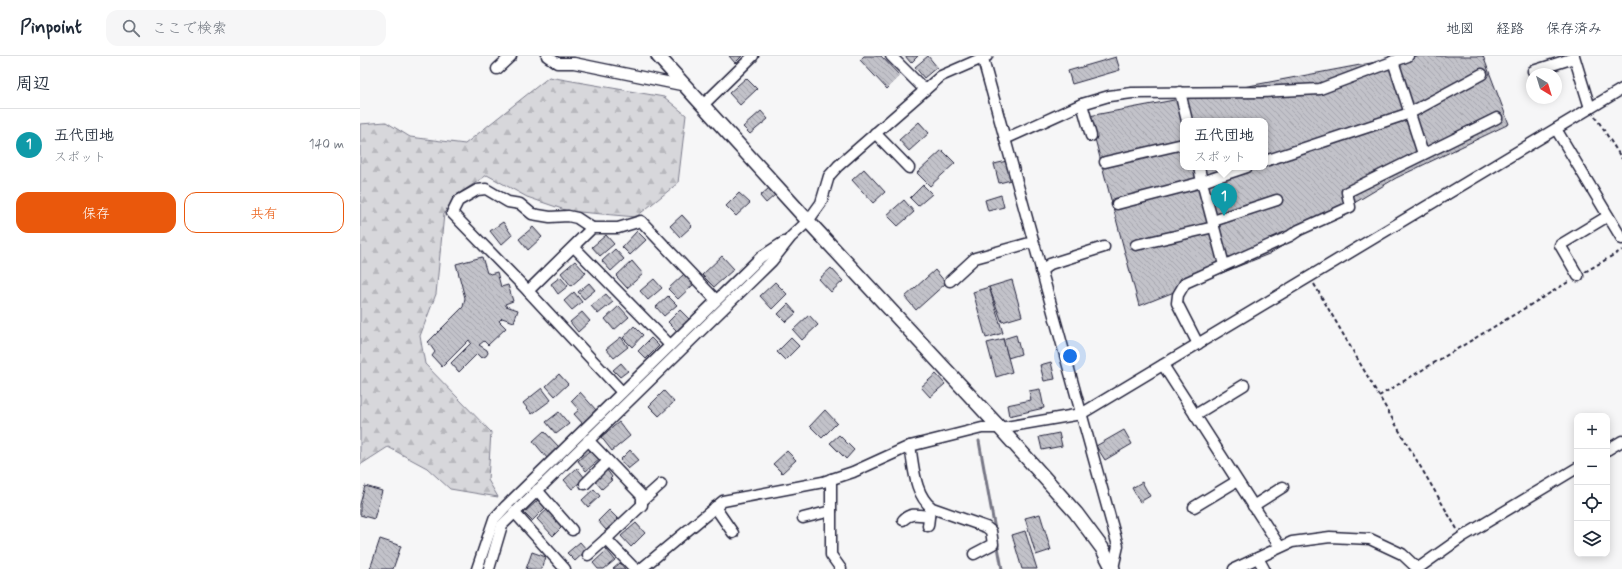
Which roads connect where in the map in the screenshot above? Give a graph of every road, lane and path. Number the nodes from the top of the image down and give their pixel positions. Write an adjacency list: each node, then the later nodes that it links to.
1 (511, 56): 10 (street)
2 (548, 56): 13 (street)
3 (658, 56): 13 (street)
4 (753, 56): 18 (street)
5 (891, 56): 14 (street)
6 (1408, 56): 9 (street)
7 (984, 57): 14 (street); 26 (street)
8 (1574, 57): 11 (street); 19 (street)
9 (1393, 62): 16 (street); 20 (street)
10 (496, 68)
11 (1542, 68)
12 (1482, 74): 20 (street)
13 (686, 86): 18 (street)
14 (925, 90): 24 (street)
15 (1622, 90): 19 (street)
16 (1180, 92): 17 (street); 21 (street)
17 (1082, 104): 25 (street); 26 (street)
18 (704, 105): 39 (street)
19 (1590, 108): 23 (street); 29 (path)
20 (1410, 113): 28 (street); 30 (street)
21 (1186, 118)
22 (1497, 118): 28 (street)
23 (1556, 129): 38 (street); 52 (street)
24 (875, 133): 32 (street); 39 (street)
25 (1091, 136)
26 (1005, 139): 44 (street)
27 (1180, 145): 31 (street)
28 (1424, 154): 49 (street)
29 (1622, 159)
30 (1268, 160)
31 (1105, 162)
32 (909, 168)
33 (1200, 170): 35 (street)
34 (1237, 170): 35 (street)
35 (1202, 182): 37 (street); 40 (street)
36 (1277, 200): 40 (street)
37 (1117, 204)
38 (1608, 216): 43 (street); 51 (street)
39 (808, 221): 42 (street); 64 (street)
40 (1213, 224): 45 (street); 49 (street)
41 (592, 228): 47 (street); 54 (street); 55 (street)
42 (791, 237): 55 (street); 65 (street)
43 (1622, 239)
44 (1033, 242): 50 (street); 53 (street)
45 (1136, 245)
46 (1104, 246): 50 (street)
47 (574, 247): 54 (street); 57 (street)
48 (1622, 250): 51 (path)
49 (1224, 265): 56 (street)
50 (1041, 271): 62 (street)
51 (1578, 276): 61 (path)
52 (1310, 277): 56 (street); 61 (path)
53 (950, 281)
54 (528, 292): 60 (street)
55 (716, 300): 57 (street)
56 (1198, 344): 58 (street)
57 (670, 345): 60 (street)
58 (1163, 365): 62 (street); 63 (street)
59 (1244, 385): 63 (street)
60 (622, 392): 95 (street)
61 (1379, 396): 89 (path)
62 (1081, 414): 64 (street); 101 (street)
63 (1195, 415): 72 (street)
64 (1000, 428): 67 (street); 101 (street)
65 (588, 440): 69 (street); 76 (street)
66 (1622, 441): 68 (street)
67 (910, 446): 71 (street); 82 (street)
68 (1609, 449)
69 (608, 461): 73 (street); 77 (street)
70 (1574, 470): 89 (street)
71 (831, 479): 79 (street); 81 (street)
72 (1237, 481): 78 (street); 80 (street)
73 (585, 484)
74 (661, 484): 77 (street)
75 (1284, 487): 78 (street)
76 (537, 490): 83 (street); 87 (street)
77 (642, 501): 90 (street)
78 (1253, 506): 91 (street)
79 (715, 507): 88 (street); 99 (street)
80 (1194, 507)
81 (831, 511): 84 (street); 100 (street)
82 (930, 511): 85 (street); 86 (street); 92 (street)
83 (514, 512): 96 (street); 97 (street)
84 (802, 518)
85 (903, 520)
86 (928, 526)
87 (572, 530)
88 (733, 533)
89 (1462, 537): 104 (street)
90 (606, 539): 93 (street); 98 (street)
91 (1280, 547): 94 (street); 104 (street)
92 (974, 554)
93 (588, 555)
94 (1258, 558): 102 (street); 103 (street)
95 (477, 569)
96 (489, 569)
97 (564, 569)
98 (636, 569)
99 (641, 569)
100 (841, 569)
101 (1112, 569)
102 (1234, 569)
103 (1264, 569)
104 (1418, 569)

